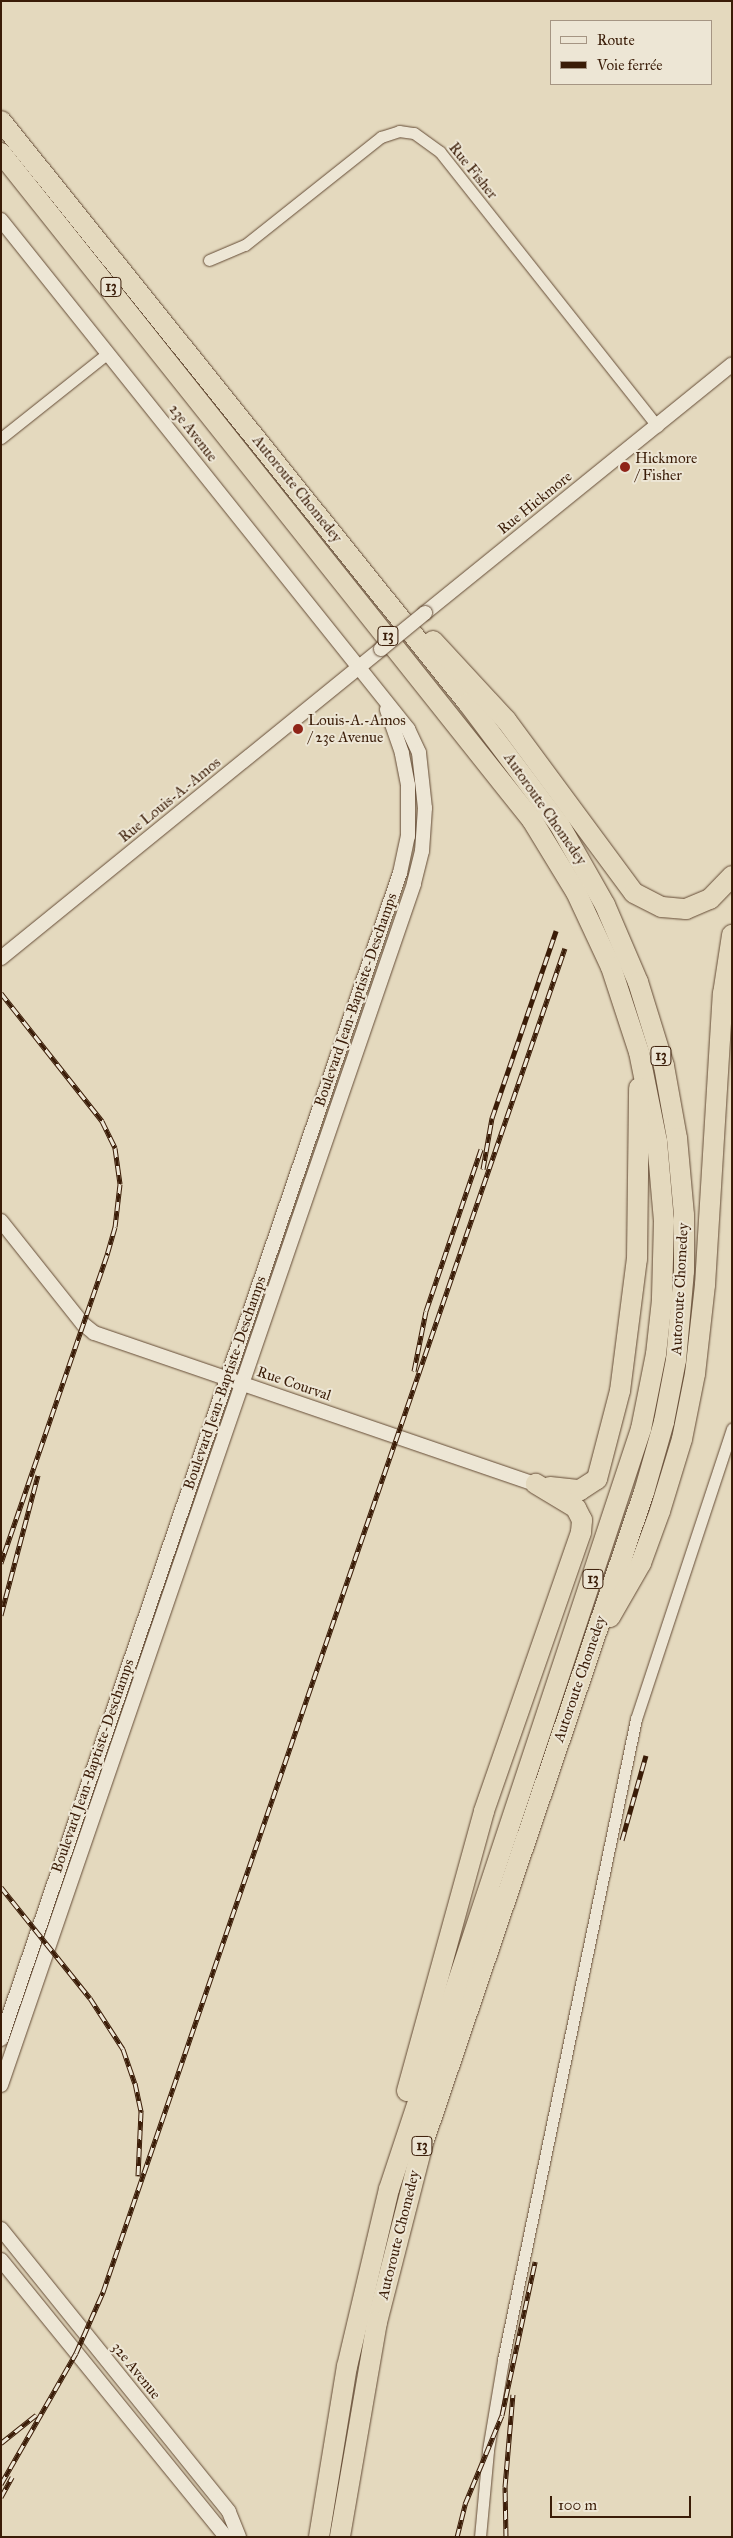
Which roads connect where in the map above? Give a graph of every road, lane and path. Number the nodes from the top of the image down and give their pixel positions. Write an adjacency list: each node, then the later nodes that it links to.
1 (1, 108): 5 (highway)
2 (1, 121): 5 (highway, Autoroute Chomedey / 13)
3 (1, 153): 6 (highway, Autoroute Chomedey / 13)
4 (1, 167): 6 (highway)
5 (44, 170): 13 (highway, Autoroute Chomedey / 13)
6 (55, 218): 18 (highway, Autoroute Chomedey / 13)
7 (1, 220): 9 (street, 23e Avenue)
8 (210, 260): 11 (street, Rue Fisher)
9 (108, 353): 12 (street); 14 (street, 23e Avenue)
10 (732, 364): 11 (street, Rue Hickmore)
11 (657, 426): 14 (street, Rue Hickmore, bridge)
12 (1, 438)
13 (336, 537): 15 (highway); 25 (highway, Autoroute Chomedey / 13)
14 (359, 667): 17 (street, Rue Louis-A.-Amos); 20 (street, Boulevard Jean-Baptiste-Deschamps)
15 (732, 876)
16 (732, 935): 25 (highway)
17 (1, 958)
18 (639, 1052): 22 (highway); 30 (highway, Autoroute Chomedey / 13)
19 (1, 1221): 20 (street, Rue Courval)
20 (235, 1381): 22 (street, Rue Courval); 23 (street, Boulevard Jean-Baptiste-Deschamps); 24 (street, Boulevard Jean-Baptiste-Deschamps)
21 (732, 1428): 41 (street)
22 (536, 1484): 30 (highway)
23 (176, 1531): 24 (street); 26 (street, Boulevard Jean-Baptiste-Deschamps)
24 (190, 1536): 27 (street, Boulevard Jean-Baptiste-Deschamps)
25 (587, 1658): 40 (highway, Autoroute Chomedey / 13)
26 (27, 1965): 27 (street); 28 (street, Boulevard Jean-Baptiste-Deschamps)
27 (40, 1970): 29 (street, Boulevard Jean-Baptiste-Deschamps)
28 (1, 2039)
29 (1, 2085)
30 (379, 2226): 39 (highway, Autoroute Chomedey / 13)
31 (1, 2229): 33 (street, 32e Avenue)
32 (1, 2260): 34 (street)
33 (59, 2300): 34 (street); 35 (street, 32e Avenue)
34 (43, 2313): 36 (street)
35 (114, 2370): 36 (street); 38 (street, 32e Avenue)
36 (99, 2382): 37 (street)
37 (226, 2537)
38 (239, 2537)
39 (319, 2537)
40 (340, 2537)
41 (480, 2537)

